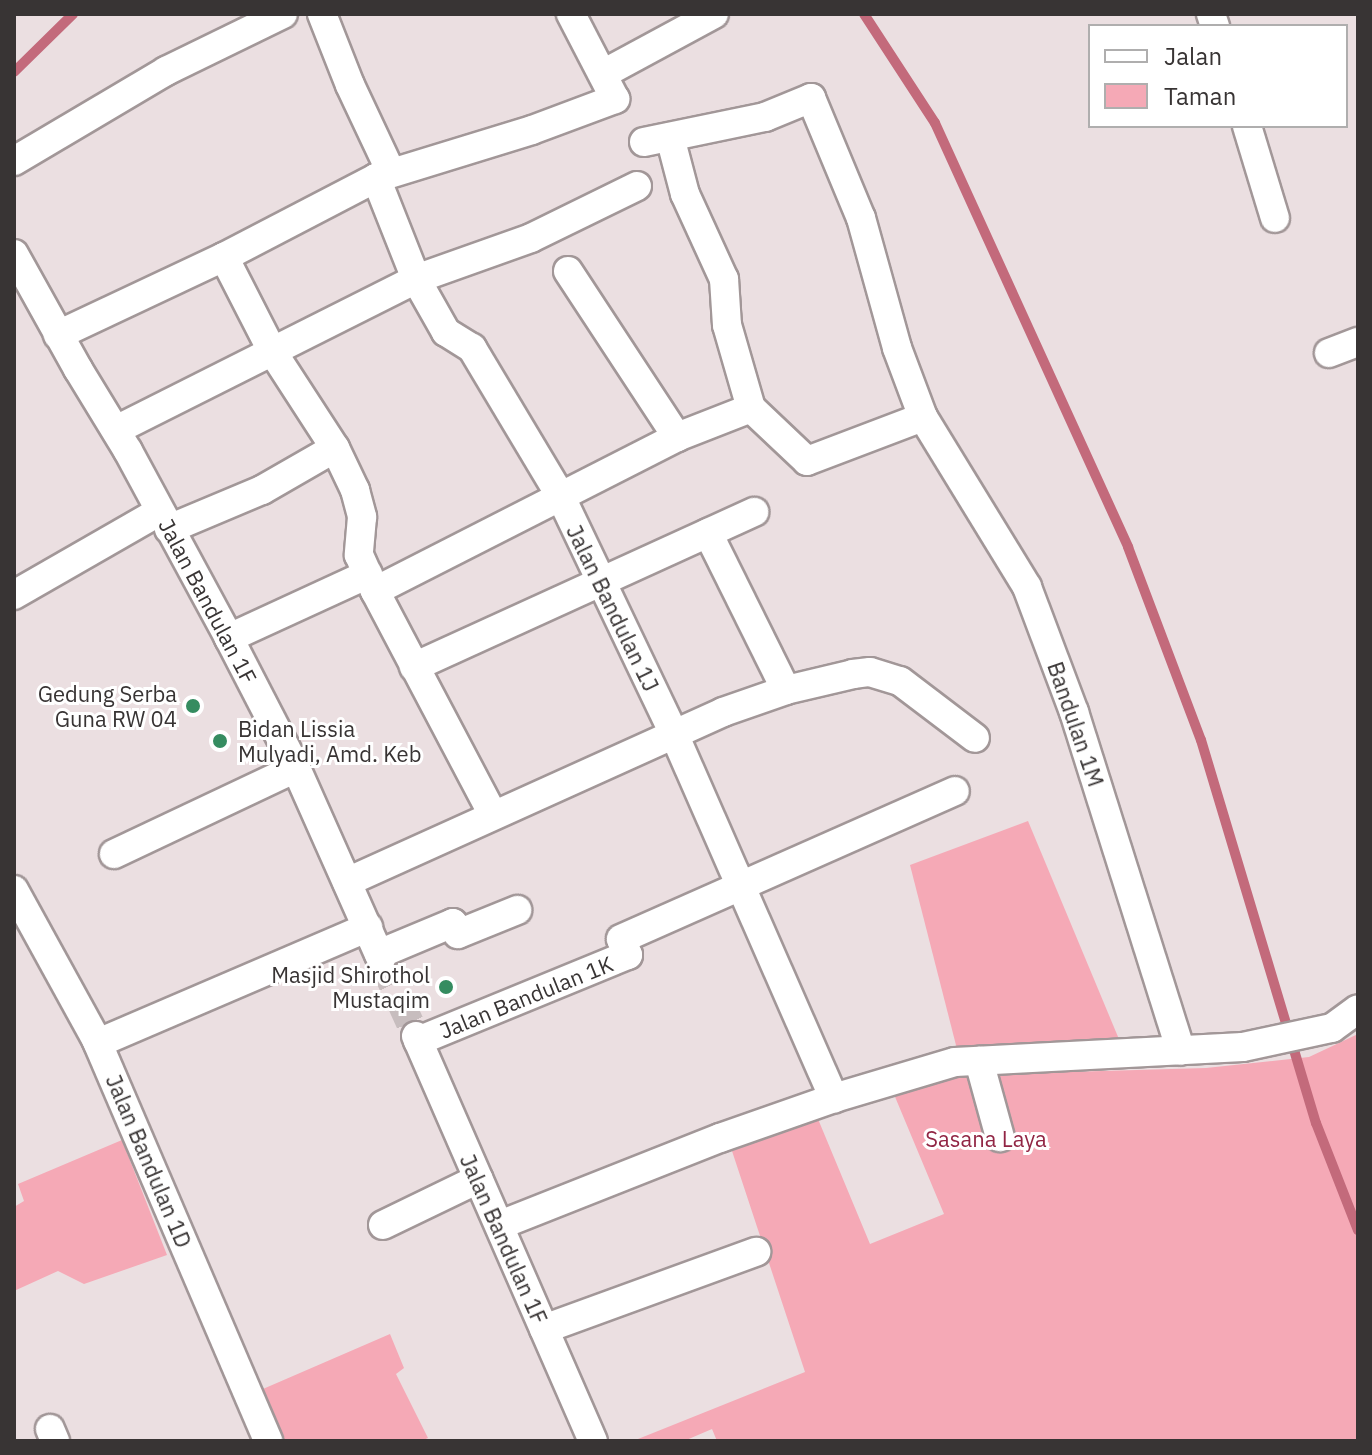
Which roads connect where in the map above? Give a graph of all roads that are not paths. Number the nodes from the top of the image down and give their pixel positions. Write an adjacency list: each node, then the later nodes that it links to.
1 (283, 14): 7 (street)
2 (322, 14): 8 (street, Jalan Bandulan 1J)
3 (571, 14): 5 (street)
4 (714, 14): 5 (street)
5 (603, 74): 8 (street)
6 (1248, 128): 10 (street)
7 (14, 161)
8 (384, 175): 12 (street); 14 (street, Jalan Bandulan 1J)
9 (637, 186): 14 (street)
10 (1275, 218)
11 (14, 254): 15 (street, Jalan Bandulan 1F)
12 (224, 257): 15 (street); 17 (street)
13 (568, 271): 22 (street)
14 (416, 279): 17 (street); 24 (street, Jalan Bandulan 1J)
15 (58, 335): 21 (street, Jalan Bandulan 1F)
16 (1358, 342): 18 (street)
17 (272, 351): 21 (street); 23 (street)
18 (1329, 353)
19 (751, 408): 20 (street); 20 (street, Bandulan 1M); 22 (street)
20 (923, 417): 48 (street, Bandulan 1M)
21 (116, 430): 26 (street, Jalan Bandulan 1F)
22 (677, 437): 24 (street)
23 (335, 448): 26 (street); 29 (street)
24 (560, 495): 28 (street, Jalan Bandulan 1J); 29 (street)
25 (754, 512): 27 (street)
26 (165, 520): 30 (street); 31 (street, Jalan Bandulan 1F)
27 (708, 533): 28 (street); 33 (street)
28 (600, 580): 32 (street); 34 (street, Jalan Bandulan 1J)
29 (372, 583): 31 (street); 32 (street)
30 (14, 595)
31 (229, 638): 36 (street, Jalan Bandulan 1F)
32 (414, 667): 38 (street)
33 (786, 690): 34 (street); 35 (street)
34 (674, 734): 38 (street); 41 (street, Jalan Bandulan 1J)
35 (975, 738)
36 (296, 768): 39 (street); 40 (street, Jalan Bandulan 1F)
37 (955, 791): 41 (street)
38 (493, 815): 40 (street)
39 (114, 854)
40 (347, 882): 44 (street, Jalan Bandulan 1F)
41 (742, 886): 46 (street, Jalan Bandulan 1K); 50 (street, Jalan Bandulan 1J)
42 (14, 890): 47 (street, Jalan Bandulan 1D)
43 (517, 910): 44 (street, Jalan Bandulan 1F)
44 (368, 927): 47 (street)
45 (1358, 1009): 48 (street)
46 (417, 1039): 52 (street, Jalan Bandulan 1F)
47 (98, 1043): 57 (street, Jalan Bandulan 1D)
48 (1181, 1051): 49 (street)
49 (979, 1061): 50 (street); 51 (street)
50 (834, 1098): 54 (street)
51 (1000, 1137)
52 (478, 1179): 53 (street); 54 (street, Jalan Bandulan 1F)
53 (383, 1225)
54 (500, 1225): 56 (street, Jalan Bandulan 1F)
55 (756, 1252): 56 (street)
56 (544, 1329): 58 (street, Jalan Bandulan 1F)
57 (268, 1441)
58 (593, 1441)

